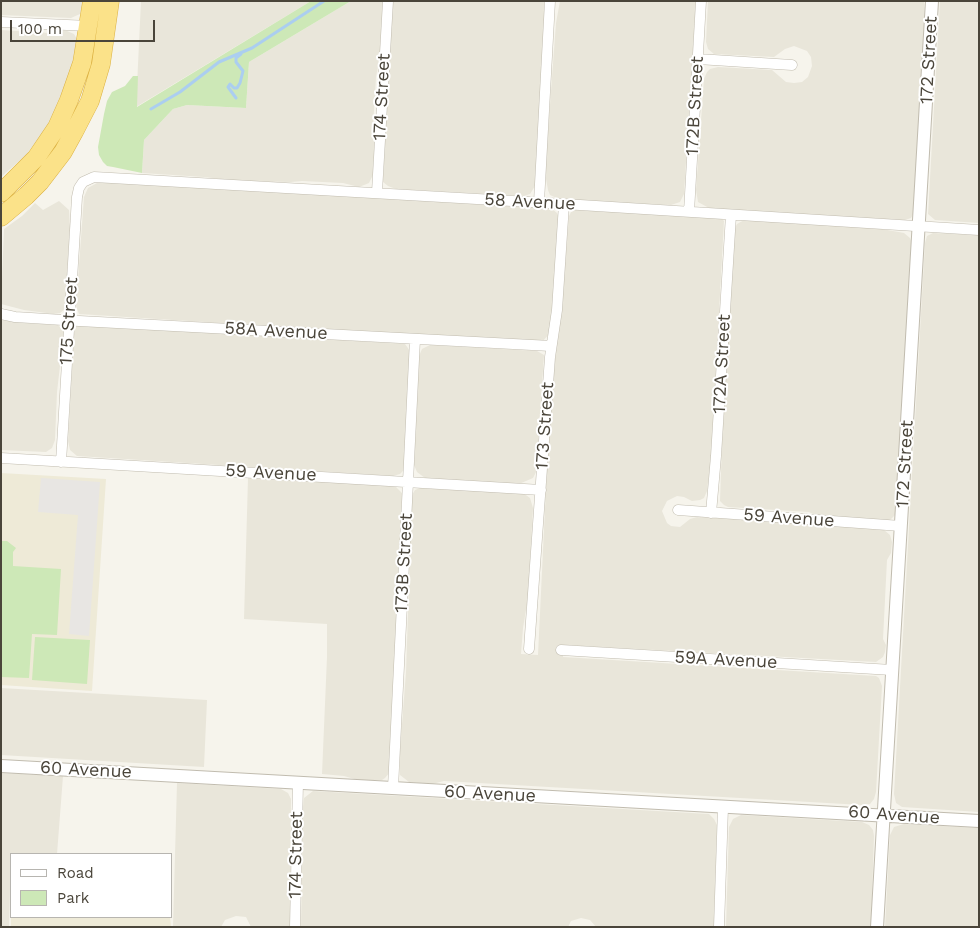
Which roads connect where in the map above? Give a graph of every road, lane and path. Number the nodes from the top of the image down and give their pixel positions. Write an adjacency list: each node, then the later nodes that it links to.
1 (92, 1): 8 (highway)
2 (110, 1): 18 (highway)
3 (388, 1): 12 (street, 174 Street)
4 (550, 1): 14 (street)
5 (701, 1): 9 (street, 172B Street)
6 (932, 1): 19 (street, 172 Street)
7 (1, 22): 8 (street)
8 (89, 26): 13 (highway)
9 (698, 59): 10 (street); 16 (street, 172B Street)
10 (792, 65)
11 (84, 182): 12 (street, 58 Avenue); 22 (street, 175 Street)
12 (377, 192): 14 (street, 58 Avenue)
13 (1, 194)
14 (539, 202): 15 (street, 58 Avenue)
15 (564, 204): 16 (street, 58 Avenue); 24 (street, 173 Street)
16 (689, 212): 17 (street, 58 Avenue)
17 (731, 214): 19 (street, 58 Avenue); 30 (street, 172A Street)
18 (1, 217)
19 (919, 227): 20 (street, 58 Avenue); 31 (street, 172 Street)
20 (979, 230)
21 (1, 314): 22 (street, 58A Avenue)
22 (70, 320): 23 (street, 58A Avenue); 26 (street, 175 Street)
23 (415, 339): 24 (street, 58A Avenue); 27 (street, 173B Street)
24 (551, 346): 28 (street, 173 Street)
25 (1, 458): 26 (street, 59 Avenue)
26 (61, 462): 27 (street, 59 Avenue)
27 (408, 482): 28 (street, 59 Avenue); 37 (street, 173B Street)
28 (540, 490): 32 (street, 173 Street)
29 (678, 510): 30 (street, 59 Avenue)
30 (711, 512): 31 (street, 59 Avenue)
31 (901, 526): 34 (street, 172 Street)
32 (529, 649)
33 (561, 650): 34 (street, 59A Avenue)
34 (892, 670): 39 (street, 172 Street)
35 (1, 766): 36 (street, 60 Avenue)
36 (298, 782): 37 (street, 60 Avenue); 41 (street, 174 Street)
37 (393, 788): 38 (street, 60 Avenue)
38 (723, 807): 39 (street, 60 Avenue); 42 (street)
39 (883, 814): 40 (street, 60 Avenue); 43 (street, 172 Street)
40 (979, 821)
41 (295, 927)
42 (719, 927)
43 (877, 927)

